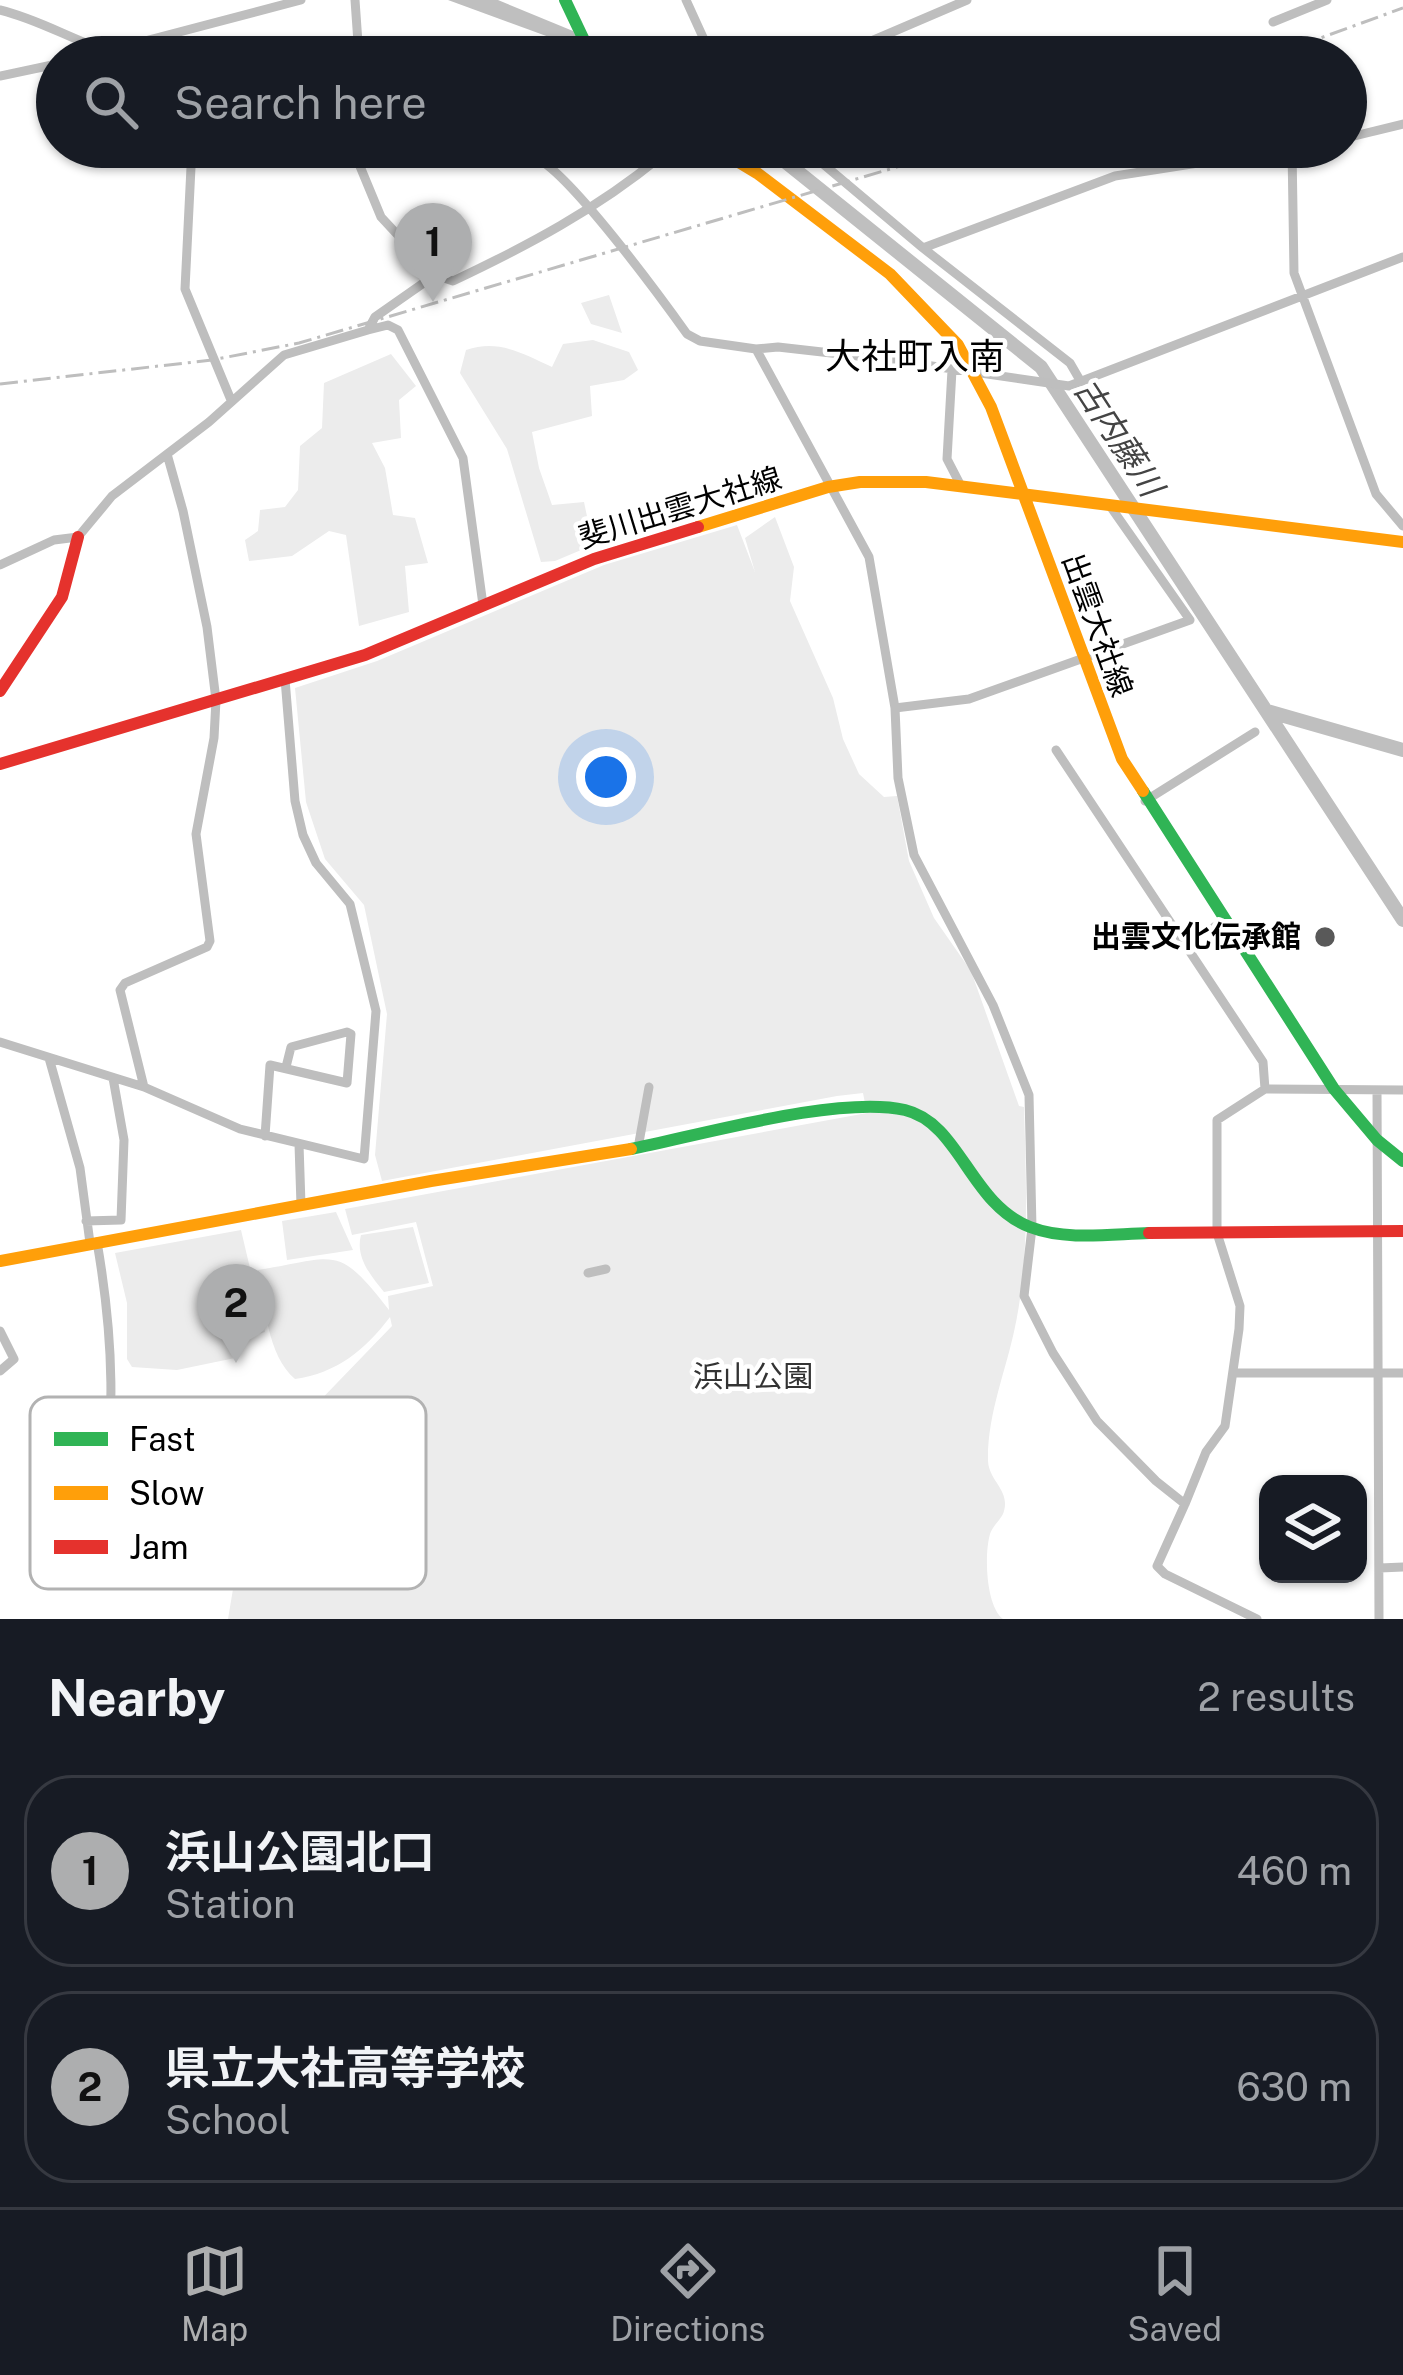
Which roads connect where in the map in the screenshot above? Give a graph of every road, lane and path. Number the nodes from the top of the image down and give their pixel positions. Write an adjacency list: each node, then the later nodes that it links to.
1 (301, 0): 10 (street)
2 (355, 0): 11 (street)
3 (686, 0): 13 (street)
4 (968, 0): 14 (street)
5 (1327, 0): 8 (street)
6 (566, 3): 12 (main road)
7 (0, 10): 9 (street)
8 (1273, 22)
9 (71, 36)
10 (160, 36)
11 (358, 36)
12 (582, 36)
13 (702, 36)
14 (883, 36)
15 (36, 68): 16 (street)
16 (0, 76)
17 (1403, 124): 18 (street)
18 (1367, 133)
19 (191, 168): 39 (street)
20 (361, 168): 30 (street)
21 (551, 168): 27 (street)
22 (645, 168): 27 (street)
23 (749, 168): 37 (main road, 出雲大社線)
24 (828, 168): 28 (street)
25 (1167, 168): 28 (street)
26 (1297, 168): 33 (street)
27 (589, 208): 31 (street); 35 (street)
28 (923, 248): 38 (street)
29 (1403, 257): 33 (street)
30 (435, 275): 31 (street); 34 (street)
31 (455, 280): 32 (street)
32 (459, 292)
33 (1303, 295): 38 (street); 45 (street)
34 (368, 329): 39 (street); 49 (street)
35 (756, 349): 36 (street); 42 (street)
36 (952, 370): 37 (street); 41 (street)
37 (975, 372): 38 (street); 43 (main road, 出雲大社線)
38 (1077, 383)
39 (231, 400): 40 (street)
40 (167, 454): 46 (street); 53 (street)
41 (961, 486): 42 (main road, 斐川出雲大社線); 43 (main road, 斐川出雲大社線)
42 (828, 487): 49 (main road, 斐川出雲大社線); 54 (street)
43 (1022, 493): 44 (main road, 斐川出雲大社線); 50 (main road, 出雲大社線)
44 (1113, 506): 47 (main road, 斐川出雲大社線); 50 (street)
45 (1403, 526)
46 (78, 537): 48 (street); 52 (main road)
47 (1403, 542)
48 (0, 565)
49 (483, 605): 51 (main road, 斐川出雲大社線)
50 (1083, 656): 54 (street); 58 (main road, 出雲大社線)
51 (285, 679): 53 (main road, 斐川出雲大社線); 73 (street)
52 (0, 691)
53 (216, 700): 57 (main road, 斐川出雲大社線); 66 (street)
54 (895, 708): 78 (street)
55 (1256, 732): 58 (street)
56 (1056, 750): 60 (street)
57 (0, 764)
58 (1145, 801): 59 (main road, 出雲大社線)
59 (1222, 921): 60 (street); 68 (main road, 出雲大社線)
60 (1187, 946): 67 (street)
61 (0, 1042): 62 (street)
62 (49, 1058): 64 (street); 77 (street)
63 (286, 1067): 63 (street); 71 (street)
64 (113, 1078): 66 (street); 77 (street)
65 (649, 1087): 74 (street)
66 (144, 1088): 71 (street)
67 (1265, 1089): 68 (street); 81 (street)
68 (1334, 1089): 69 (street); 72 (main road, 出雲大社線)
69 (1377, 1090): 70 (street); 72 (street)
70 (1403, 1090)
71 (265, 1136): 73 (street)
72 (1377, 1140): 75 (main road, 出雲大社線); 80 (street)
73 (299, 1144): 76 (street)
74 (638, 1148): 76 (main road); 78 (main road)
75 (1403, 1161)
76 (302, 1205): 82 (main road)
77 (86, 1222): 82 (street)
78 (1032, 1228): 81 (main road); 92 (street)
79 (1403, 1231): 80 (main road)
80 (1377, 1232): 81 (main road); 89 (street)
81 (1217, 1233): 88 (street)
82 (93, 1243): 83 (main road); 91 (street)
83 (0, 1261)
84 (607, 1269): 85 (street)
85 (588, 1273)
86 (0, 1331): 87 (street)
87 (0, 1371)
88 (1233, 1373): 89 (street); 92 (street)
89 (1377, 1373): 90 (street); 94 (street)
90 (1403, 1373)
91 (108, 1397)
92 (1185, 1504): 95 (street)
93 (1403, 1567): 94 (street)
94 (1380, 1568): 96 (street)
95 (1257, 1619)
96 (1379, 1619)

